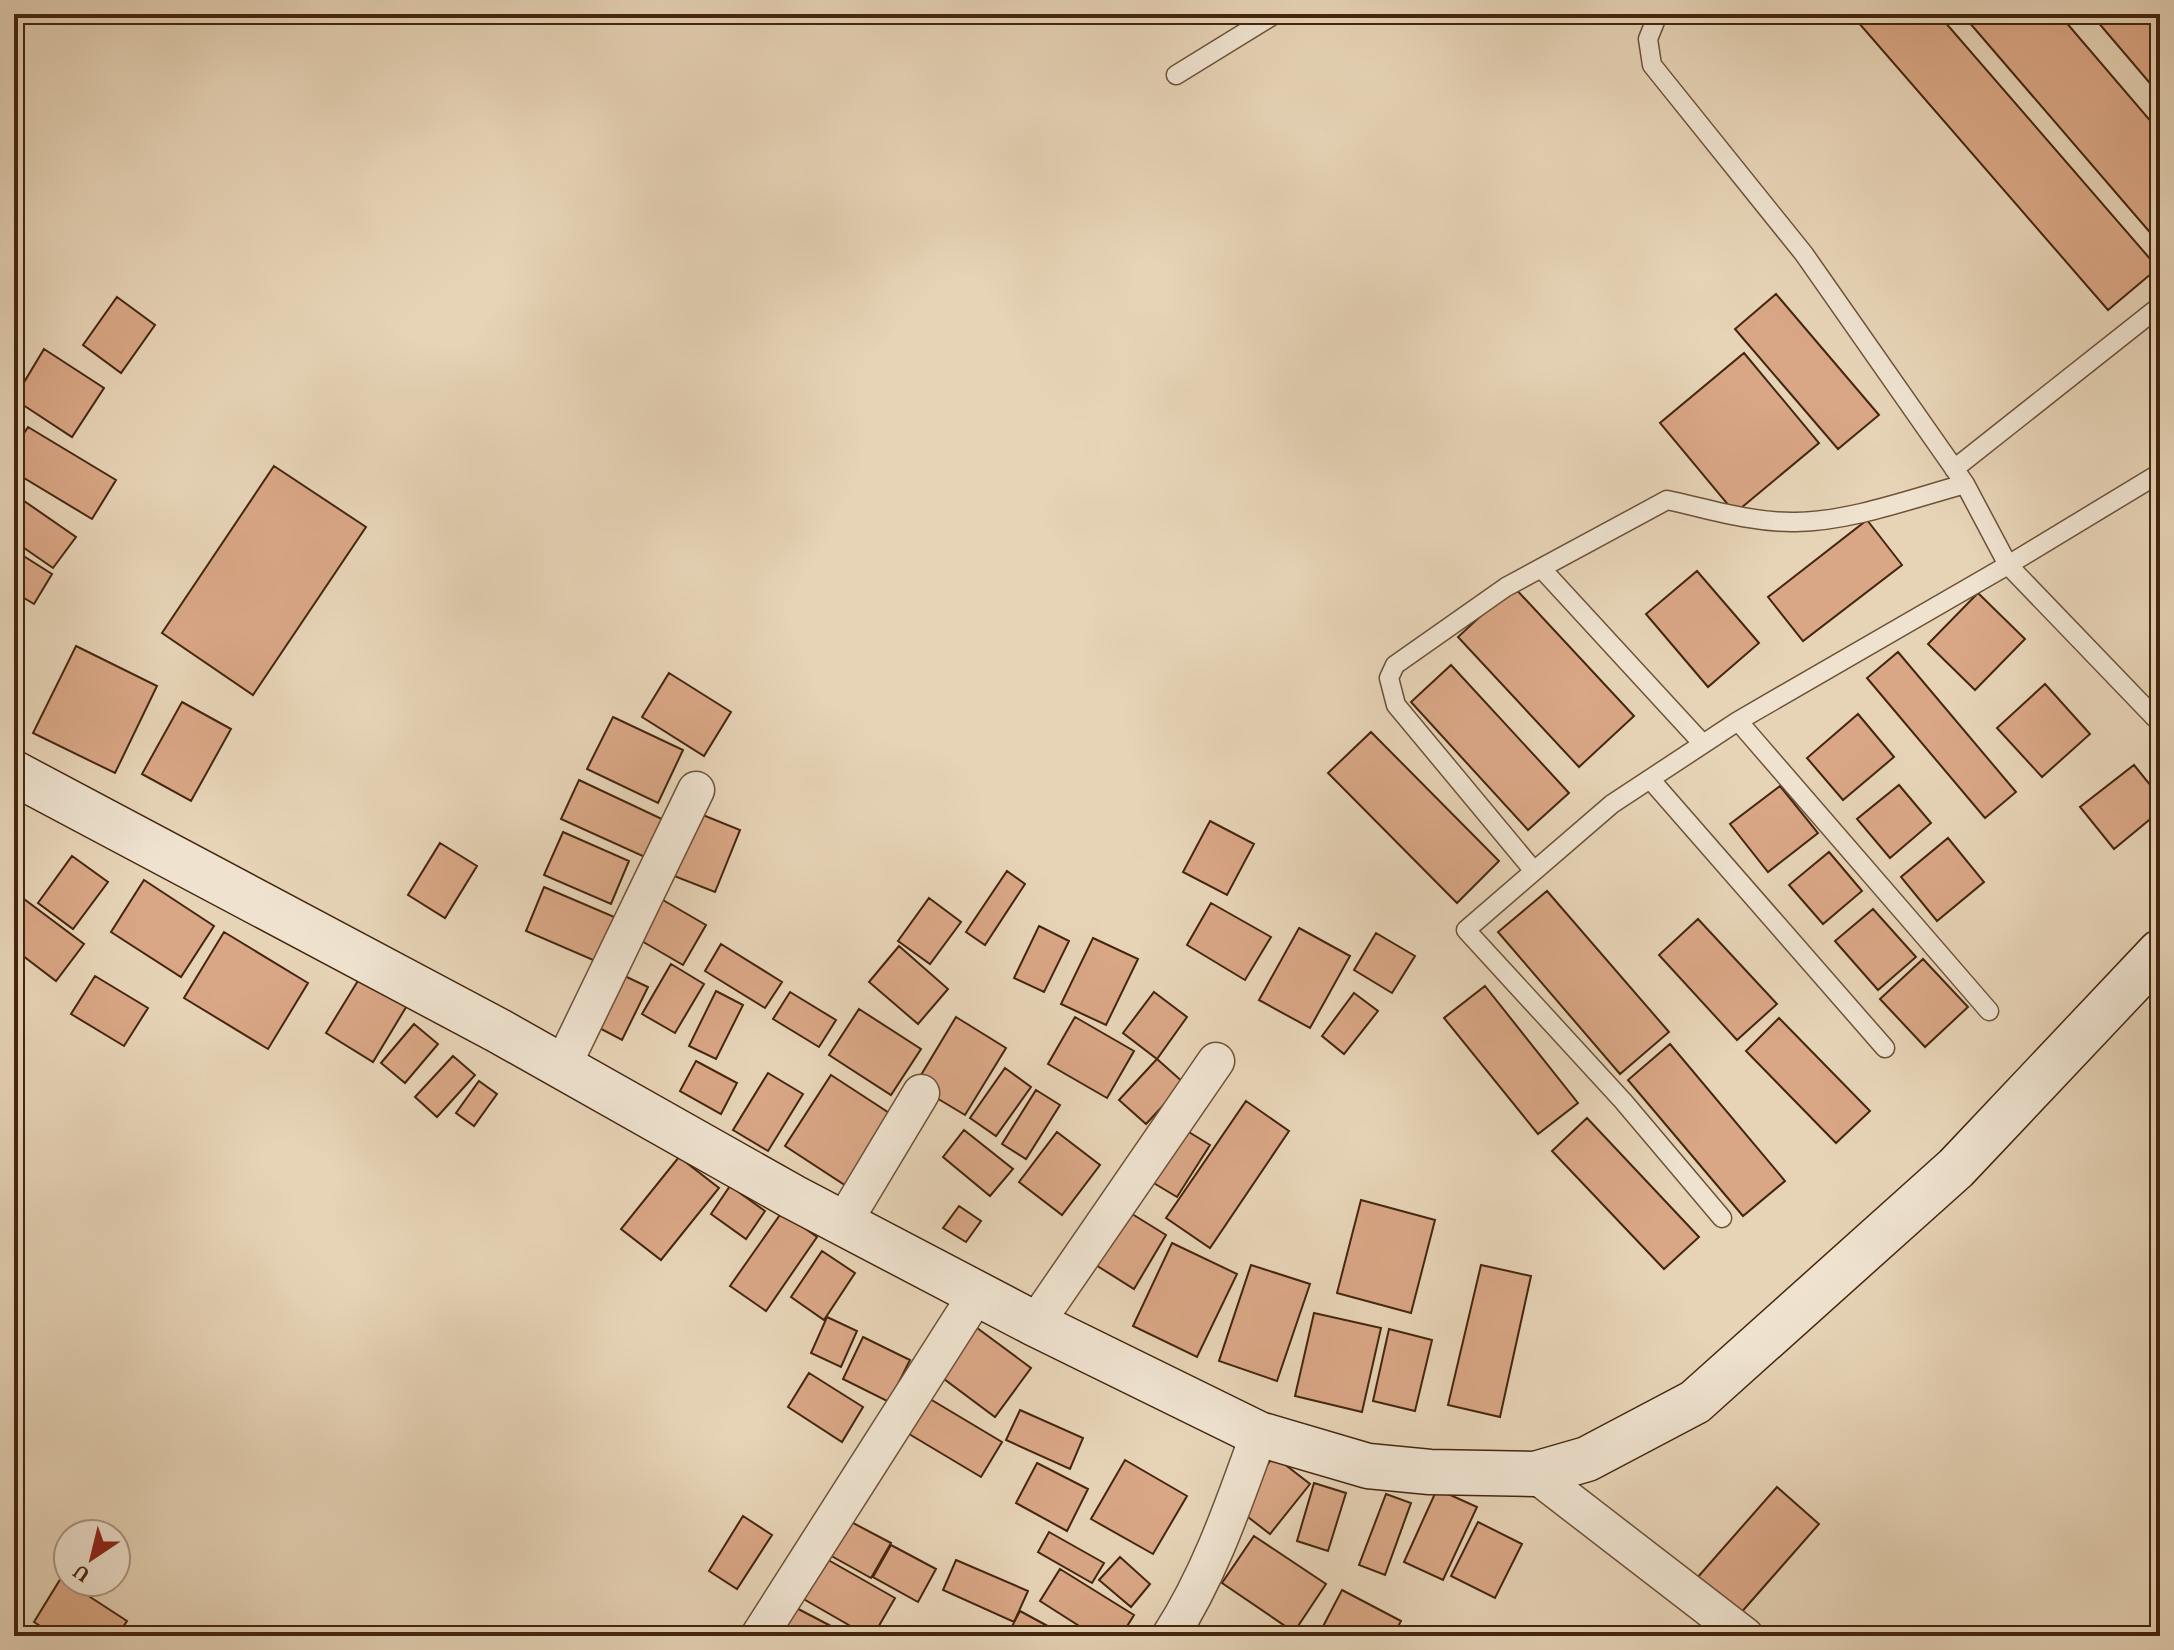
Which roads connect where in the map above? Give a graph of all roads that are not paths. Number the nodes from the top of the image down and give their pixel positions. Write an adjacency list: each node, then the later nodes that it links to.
1 (1275, 14): 3 (lane)
2 (1658, 14): 6 (lane)
3 (1176, 75)
4 (2160, 306): 6 (lane)
5 (2160, 473): 7 (lane)
6 (1960, 477): 7 (lane); 8 (lane)
7 (2008, 565): 9 (lane); 10 (lane)
8 (1541, 568): 11 (lane); 15 (lane)
9 (1738, 721): 11 (lane); 17 (lane)
10 (2160, 723)
11 (1703, 744): 13 (lane)
12 (14, 773): 20 (street)
13 (1650, 779): 15 (lane); 18 (lane)
14 (696, 790): 20 (street)
15 (1534, 871): 22 (lane)
16 (2160, 952): 27 (street)
17 (1989, 1011)
18 (1885, 1048)
19 (1216, 1061): 25 (street)
20 (562, 1067): 23 (street)
21 (921, 1093): 23 (street)
22 (1722, 1218)
23 (843, 1223): 24 (street)
24 (977, 1294): 25 (street); 28 (street)
25 (1035, 1324): 26 (street)
26 (1259, 1434): 27 (street); 29 (street)
27 (1535, 1474): 30 (street)
28 (759, 1636)
29 (1170, 1636)
30 (1745, 1636)

